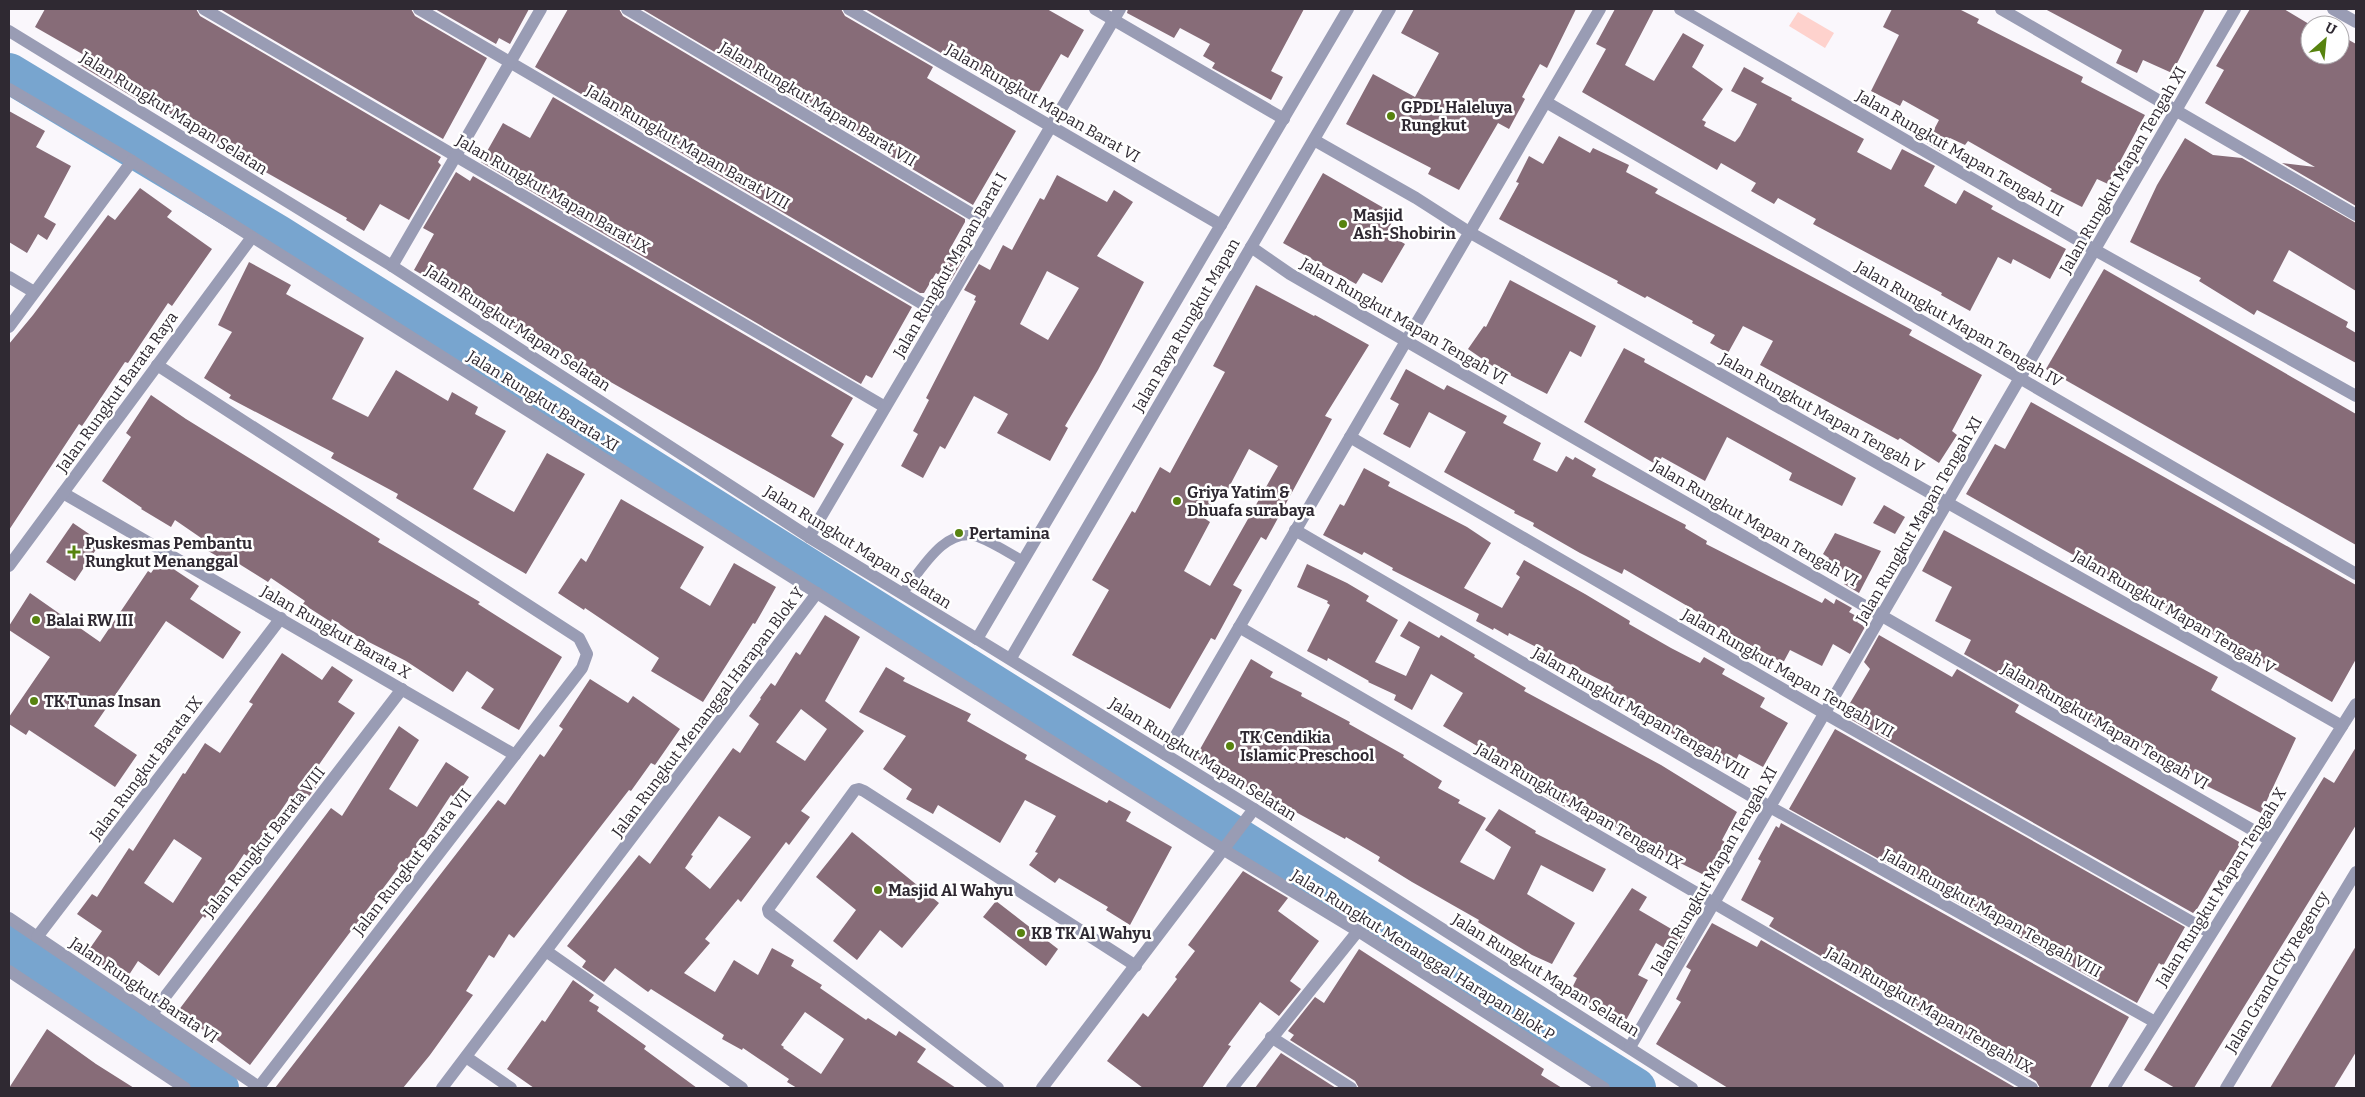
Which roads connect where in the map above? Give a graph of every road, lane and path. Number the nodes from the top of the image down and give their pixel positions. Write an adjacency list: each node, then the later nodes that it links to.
1 (204, 9): 24 (street, Jalan Rungkut Mapan Barat IX)
2 (419, 9): 17 (street, Jalan Rungkut Mapan Barat VIII)
3 (541, 9): 17 (street)
4 (627, 9): 28 (street, Jalan Rungkut Mapan Barat VII)
5 (849, 9): 22 (street, Jalan Rungkut Mapan Barat VI)
6 (1095, 9): 14 (street)
7 (1348, 9): 21 (street, Jalan Raya Rungkut Mapan)
8 (1390, 9): 23 (street, Jalan Raya Rungkut Mapan)
9 (1600, 9): 19 (street)
10 (1680, 9): 32 (street, Jalan Rungkut Mapan Tengah III)
11 (2001, 9): 20 (street)
12 (2235, 9): 20 (street, Jalan Rungkut Mapan Tengah XI)
13 (2333, 9): 15 (street)
14 (1117, 14): 21 (street); 22 (street, Jalan Rungkut Mapan Barat I)
15 (2356, 22)
16 (9, 31): 33 (street, Jalan Rungkut Mapan Selatan)
17 (510, 62): 24 (street); 36 (street, Jalan Rungkut Mapan Barat VIII)
18 (9, 89): 25 (street, Jalan Rungkut Barata XI)
19 (1546, 102): 29 (street); 40 (street, Jalan Rungkut Mapan Tengah IV)
20 (2176, 110): 26 (street); 32 (street, Jalan Rungkut Mapan Tengah XI)
21 (1284, 119): 27 (street, Jalan Raya Rungkut Mapan)
22 (1051, 126): 27 (street, Jalan Rungkut Mapan Barat VI); 28 (street, Jalan Rungkut Mapan Barat I)
23 (1314, 140): 29 (street, Jalan Rungkut Mapan Tengah V); 31 (street, Jalan Raya Rungkut Mapan)
24 (456, 156): 33 (street); 42 (street, Jalan Rungkut Mapan Barat IX)
25 (132, 161): 30 (street, Jalan Rungkut Barata XI); 35 (street)
26 (2356, 215)
27 (1221, 225): 48 (street, Jalan Raya Rungkut Mapan)
28 (992, 226): 36 (street, Jalan Rungkut Mapan Barat I)
29 (1469, 232): 38 (street); 45 (street, Jalan Rungkut Mapan Tengah V)
30 (252, 237): 39 (street, Jalan Rungkut Barata Raya); 51 (street, Jalan Rungkut Barata XI)
31 (1251, 247): 38 (street, Jalan Rungkut Mapan Tengah VI); 57 (street, Jalan Raya Rungkut Mapan)
32 (2095, 250): 40 (street, Jalan Rungkut Mapan Tengah XI); 41 (street, Jalan Rungkut Mapan Tengah III)
33 (392, 266): 47 (street, Jalan Rungkut Mapan Selatan)
34 (9, 277): 35 (street)
35 (34, 292): 37 (street)
36 (940, 314): 42 (street, Jalan Rungkut Mapan Barat I)
37 (9, 327)
38 (1407, 341): 43 (street); 53 (street, Jalan Rungkut Mapan Tengah VI)
39 (157, 365): 44 (street, Jalan Rungkut Barata Raya); 63 (street, Jalan Rungkut Barata VII)
40 (2020, 378): 45 (street, Jalan Rungkut Mapan Tengah XI); 50 (street, Jalan Rungkut Mapan Tengah IV)
41 (2356, 396)
42 (885, 407): 47 (street, Jalan Rungkut Mapan Barat I)
43 (1350, 437): 46 (street); 60 (street, Jalan Rungkut Mapan Tengah VII)
44 (63, 493): 49 (street, Jalan Rungkut Barata Raya); 54 (street, Jalan Rungkut Barata X)
45 (1947, 502): 53 (street, Jalan Rungkut Mapan Tengah XI); 61 (street, Jalan Rungkut Mapan Tengah V)
46 (1295, 530): 55 (street); 64 (street, Jalan Rungkut Mapan Tengah VIII)
47 (809, 537): 52 (street, Jalan Rungkut Mapan Selatan)
48 (1023, 561): 52 (lane); 56 (street, Jalan Raya Rungkut Mapan)
49 (9, 566)
50 (2356, 574)
51 (817, 593): 67 (street, Jalan Rungkut Menanggal Harapan Blok Y); 74 (street, Jalan Rungkut Menanggal Harapan Blok Y)
52 (902, 594): 56 (street, Jalan Rungkut Mapan Selatan)
53 (1882, 615): 60 (street, Jalan Rungkut Mapan Tengah XI); 66 (street, Jalan Rungkut Mapan Tengah VI)
54 (281, 618): 58 (street, Jalan Rungkut Barata X); 73 (street, Jalan Rungkut Barata IX)
55 (1239, 627): 62 (street); 69 (street, Jalan Rungkut Mapan Tengah IX)
56 (977, 639): 57 (street, Jalan Rungkut Mapan Selatan)
57 (1011, 658): 62 (street, Jalan Rungkut Mapan Selatan)
58 (402, 689): 63 (street, Jalan Rungkut Barata X); 77 (street, Jalan Rungkut Barata VIII)
59 (2356, 704): 61 (street, Jalan Rungkut Mapan Tengah X)
60 (1824, 713): 64 (street, Jalan Rungkut Mapan Tengah XI); 72 (street, Jalan Rungkut Mapan Tengah VII)
61 (2342, 726): 66 (street, Jalan Rungkut Mapan Tengah X)
62 (1165, 754): 65 (street, Jalan Rungkut Mapan Selatan)
63 (515, 755): 83 (street, Jalan Rungkut Barata VII)
64 (1770, 807): 69 (street, Jalan Rungkut Mapan Tengah XI); 78 (street, Jalan Rungkut Mapan Tengah VIII)
65 (1251, 814): 67 (street); 80 (street, Jalan Rungkut Mapan Selatan)
66 (2270, 840): 72 (street, Jalan Rungkut Mapan Tengah X)
67 (1226, 847): 71 (street, Jalan Rungkut Menanggal Harapan Blok P); 75 (street)
68 (2356, 872): 95 (street, Jalan Grand City Regency)
69 (1714, 904): 80 (street, Jalan Rungkut Mapan Tengah XI); 93 (street, Jalan Rungkut Mapan Tengah IX)
70 (9, 918): 73 (street, Jalan Rungkut Barata VI)
71 (1358, 931): 79 (street); 91 (street, Jalan Rungkut Menanggal Harapan Blok P)
72 (2211, 933): 78 (street, Jalan Rungkut Mapan Tengah X)
73 (37, 937): 77 (street, Jalan Rungkut Barata VI)
74 (546, 951): 81 (street, Jalan Rungkut Menanggal Harapan Blok Y); 86 (street)
75 (1136, 966): 87 (street); 88 (street)
76 (9, 971): 82 (street)
77 (151, 1015): 83 (street, Jalan Rungkut Barata VI)
78 (2155, 1022): 94 (street, Jalan Rungkut Mapan Tengah X)
79 (1271, 1037): 89 (street); 90 (street)
80 (1630, 1047): 92 (street, Jalan Rungkut Mapan Selatan)
81 (466, 1057): 84 (street, Jalan Rungkut Menanggal Harapan Blok Y); 85 (street)
82 (185, 1088)
83 (259, 1088)
84 (442, 1088)
85 (511, 1088)
86 (742, 1088)
87 (998, 1088)
88 (1042, 1088)
89 (1232, 1088)
90 (1351, 1088)
91 (1604, 1088)
92 (1692, 1088)
93 (2032, 1088)
94 (2114, 1088)
95 (2226, 1088)

